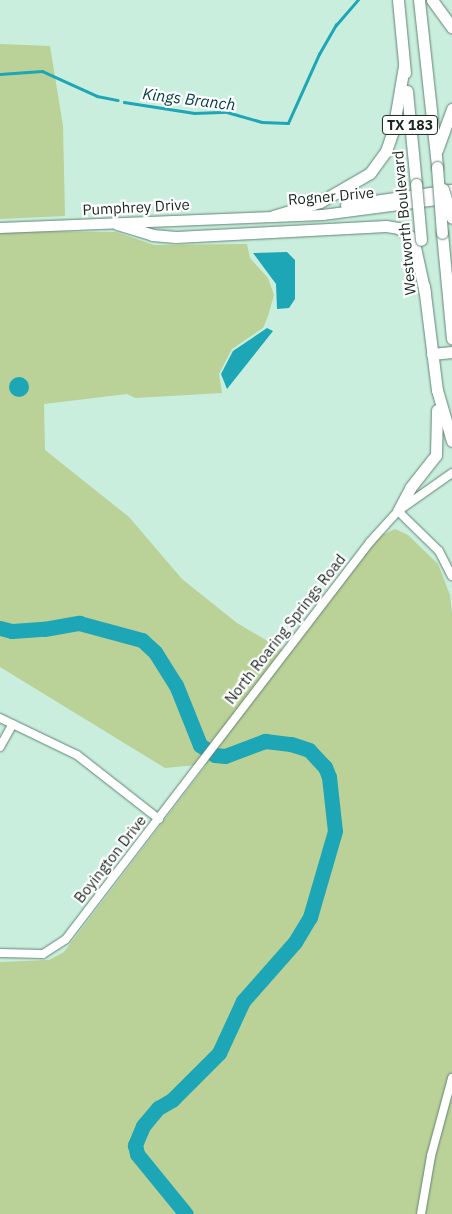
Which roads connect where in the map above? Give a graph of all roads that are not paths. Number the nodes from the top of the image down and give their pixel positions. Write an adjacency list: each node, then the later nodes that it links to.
1 (398, 0): 5 (main road, Westworth Boulevard / TX 183)
2 (418, 0): 7 (main road, TX 183)
3 (432, 0): 4 (main road)
4 (452, 28)
5 (404, 66): 11 (main road); 15 (main road, Westworth Boulevard / TX 183, bridge)
6 (452, 109): 7 (main road)
7 (435, 154): 8 (main road, TX 183)
8 (437, 167): 12 (main road, bridge); 16 (main road, TX 183, bridge)
9 (452, 190): 11 (street, Rogner Drive)
10 (452, 198): 11 (street, Rogner Drive)
11 (273, 216): 13 (street, Pumphrey Drive)
12 (452, 218)
13 (117, 224): 14 (street, Pumphrey Drive); 15 (main road)
14 (0, 228)
15 (425, 292): 18 (main road, Westworth Boulevard / TX 183)
16 (452, 339)
17 (452, 352): 18 (main road)
18 (432, 354): 19 (main road, Westworth Boulevard / TX 183)
19 (435, 380): 20 (main road, Westworth Boulevard / TX 183); 22 (main road)
20 (452, 441)
21 (452, 473): 22 (street, North Roaring Springs Road)
22 (398, 511): 23 (street); 27 (street, North Roaring Springs Road)
23 (452, 576)
24 (0, 718): 25 (street, Boyington Drive)
25 (13, 724): 26 (street); 27 (street, Boyington Drive)
26 (0, 747)
27 (159, 820): 28 (street, Boyington Drive)
28 (0, 953)
29 (452, 1078): 30 (street)
30 (421, 1214)

